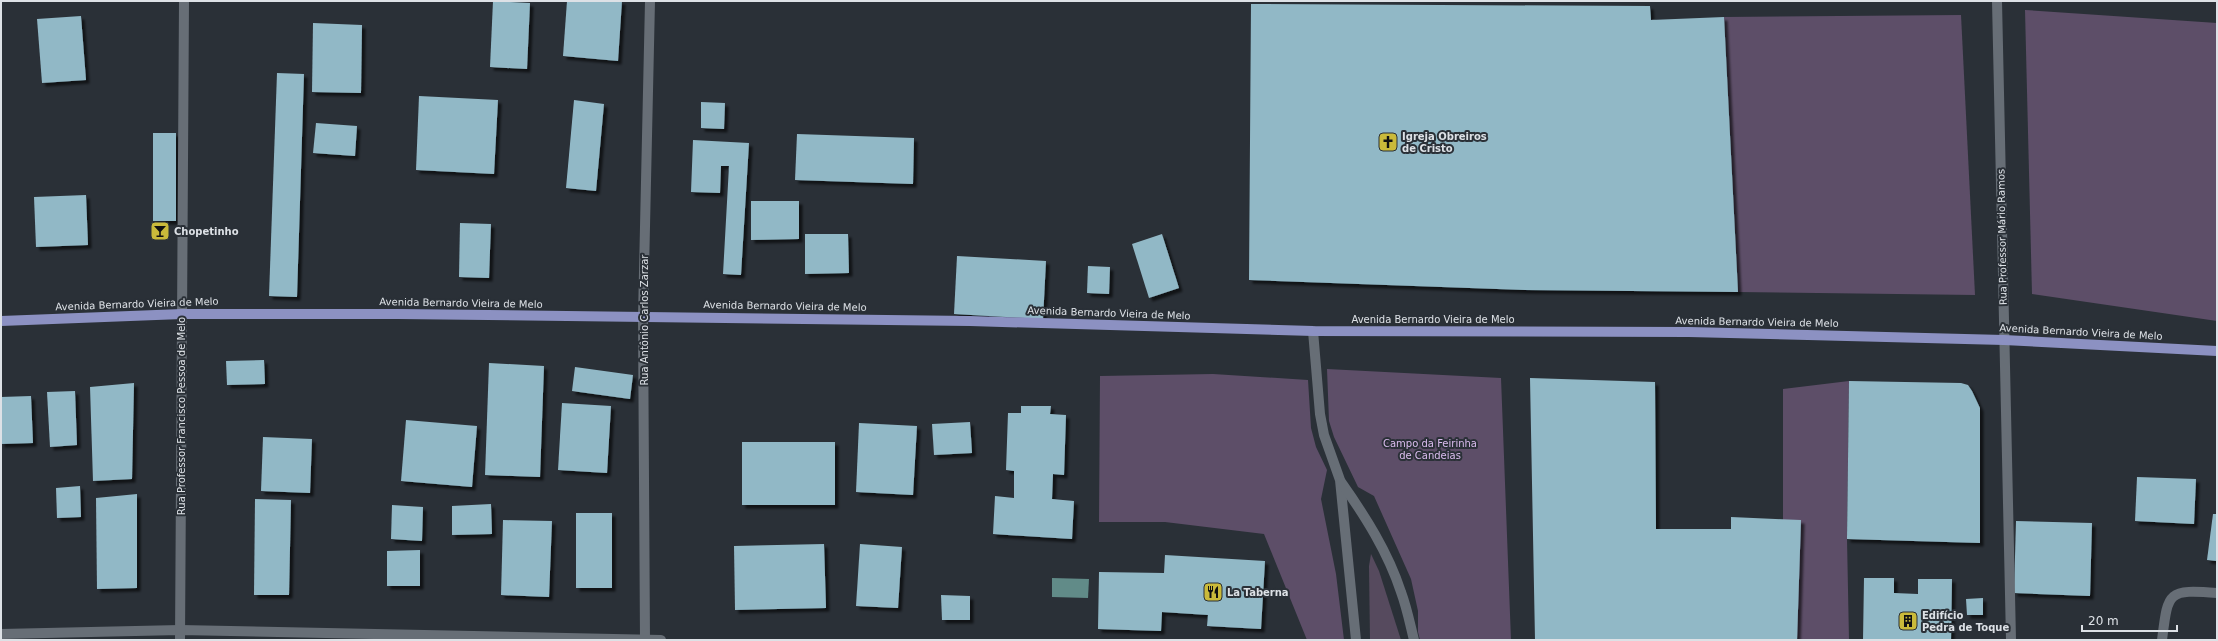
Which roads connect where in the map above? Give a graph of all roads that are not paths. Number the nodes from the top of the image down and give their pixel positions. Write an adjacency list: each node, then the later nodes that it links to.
1 (184, 1): 4 (street, Rua Professor Francisco Pessoa de Melo)
2 (650, 1): 5 (street, Rua Antônio Carlos Zarzar)
3 (1997, 1): 8 (street, Rua Professor Mário Ramos)
4 (182, 314): 5 (main road, Avenida Bernardo Vieira de Melo); 6 (main road, Avenida Bernardo Vieira de Melo); 13 (street, Rua Professor Francisco Pessoa de Melo)
5 (644, 317): 7 (main road, Avenida Bernardo Vieira de Melo); 14 (street, Rua Antônio Carlos Zarzar)
6 (1, 321)
7 (1314, 331): 8 (main road, Avenida Bernardo Vieira de Melo); 10 (street)
8 (2004, 340): 9 (main road, Avenida Bernardo Vieira de Melo); 18 (street, Rua Professor Mário Ramos)
9 (2217, 351)
10 (1340, 480): 16 (street); 17 (street)
11 (2217, 593): 19 (street)
12 (1, 634): 13 (street)
13 (180, 635): 14 (street)
14 (645, 639): 15 (street)
15 (661, 640)
16 (1356, 640)
17 (1414, 640)
18 (2011, 640)
19 (2162, 640)

